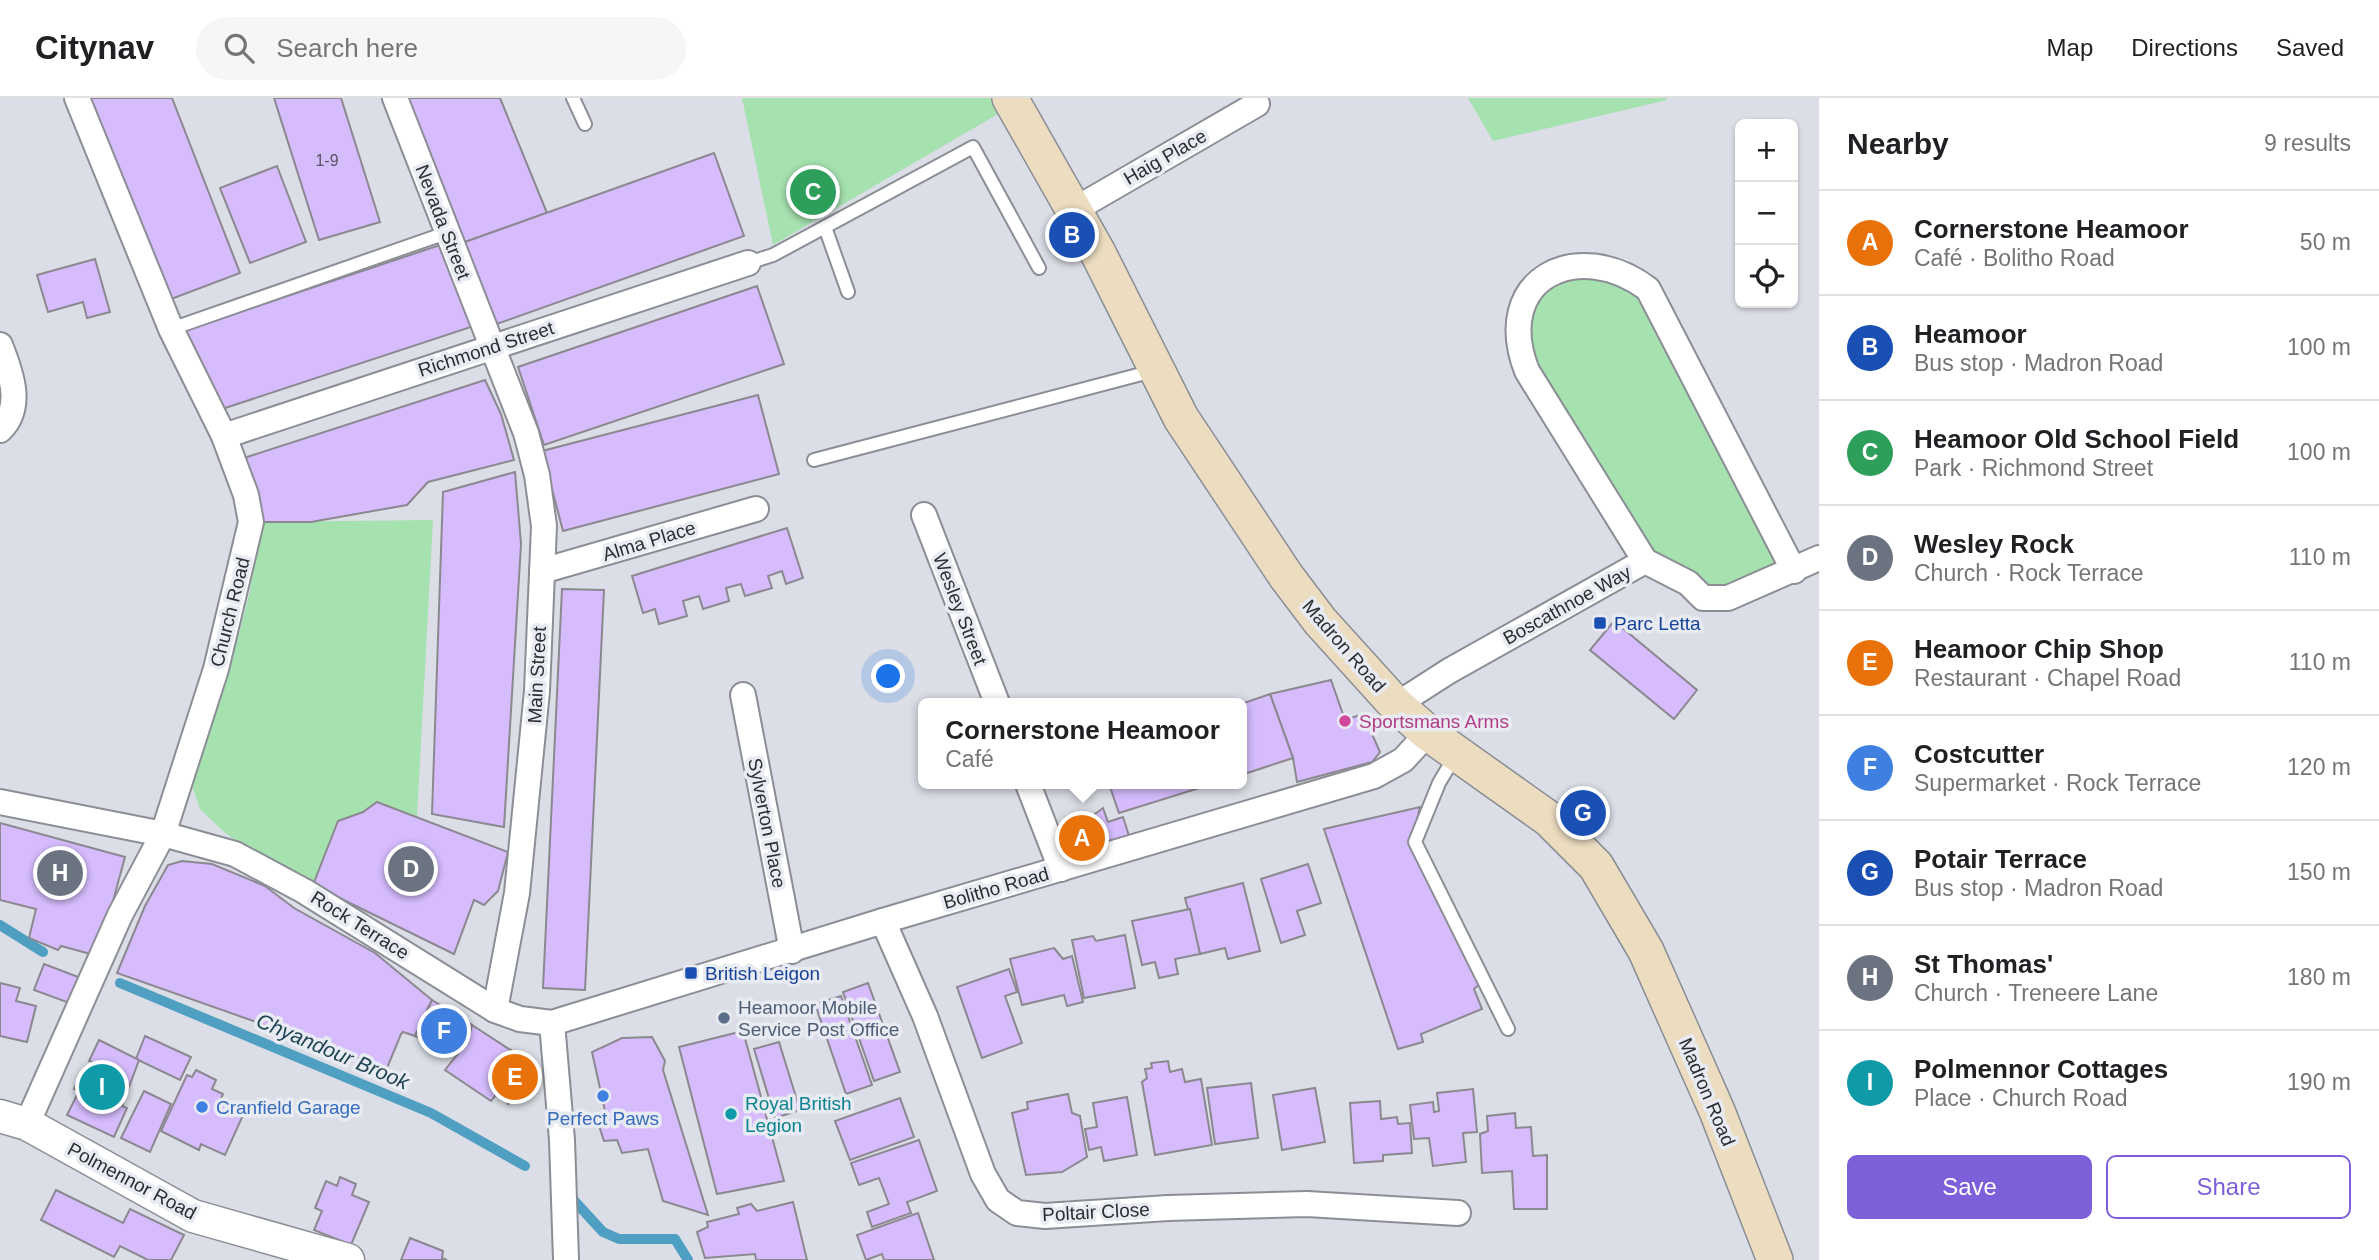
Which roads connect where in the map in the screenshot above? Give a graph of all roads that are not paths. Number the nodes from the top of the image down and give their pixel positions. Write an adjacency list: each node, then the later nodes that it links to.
1 (77, 98): 13 (street, Church Road)
2 (395, 98): 9 (street, Nevada Street)
3 (573, 98): 6 (lane)
4 (1010, 98): 7 (main road, Madron Road)
5 (1257, 104): 7 (street, Haig Place)
6 (585, 124)
7 (1074, 210): 16 (main road, Madron Road)
8 (825, 227): 10 (lane); 11 (lane); 12 (lane)
9 (446, 233): 13 (lane); 15 (street, Nevada Street)
10 (748, 263): 15 (street, Richmond Street)
11 (1039, 268)
12 (848, 292)
13 (171, 329): 18 (street, Church Road)
14 (0, 345): 17 (street)
15 (491, 346): 18 (street, Richmond Street); 25 (street, Main Street)
16 (1157, 370): 19 (lane); 28 (main road, Madron Road)
17 (0, 430)
18 (224, 436): 33 (street, Church Road)
19 (814, 460)
20 (756, 509): 25 (street, Alma Place)
21 (924, 514): 27 (street, Wesley Street)
22 (1819, 558): 24 (street, Boscathnoe Way)
23 (1645, 561): 24 (street, Boscathnoe Way); 24 (street); 28 (street, Boscathnoe Way)
24 (1794, 570)
25 (542, 571): 37 (street, Main Street)
26 (743, 695): 36 (street, Sylverton Place)
27 (995, 698)
28 (1396, 705): 29 (main road, Madron Road)
29 (1428, 733): 30 (main road, Madron Road); 34 (street, Bolitho Road)
30 (1457, 752): 39 (lane); 44 (main road, Madron Road)
31 (1030, 789): 34 (street)
32 (0, 802): 33 (street, Rock Terrace)
33 (163, 834): 37 (street, Rock Terrace); 40 (street, Church Road)
34 (1061, 869): 35 (street, Bolitho Road)
35 (883, 921): 36 (street, Bolitho Road); 41 (street, Poltair Close)
36 (792, 951): 38 (street, Bolitho Road)
37 (495, 1010): 38 (street, Rock Terrace)
38 (552, 1023): 43 (street)
39 (1508, 1029)
40 (14, 1120): 42 (street, Polmennor Road)
41 (1458, 1213)
42 (348, 1260)
43 (566, 1260)
44 (1775, 1260)

